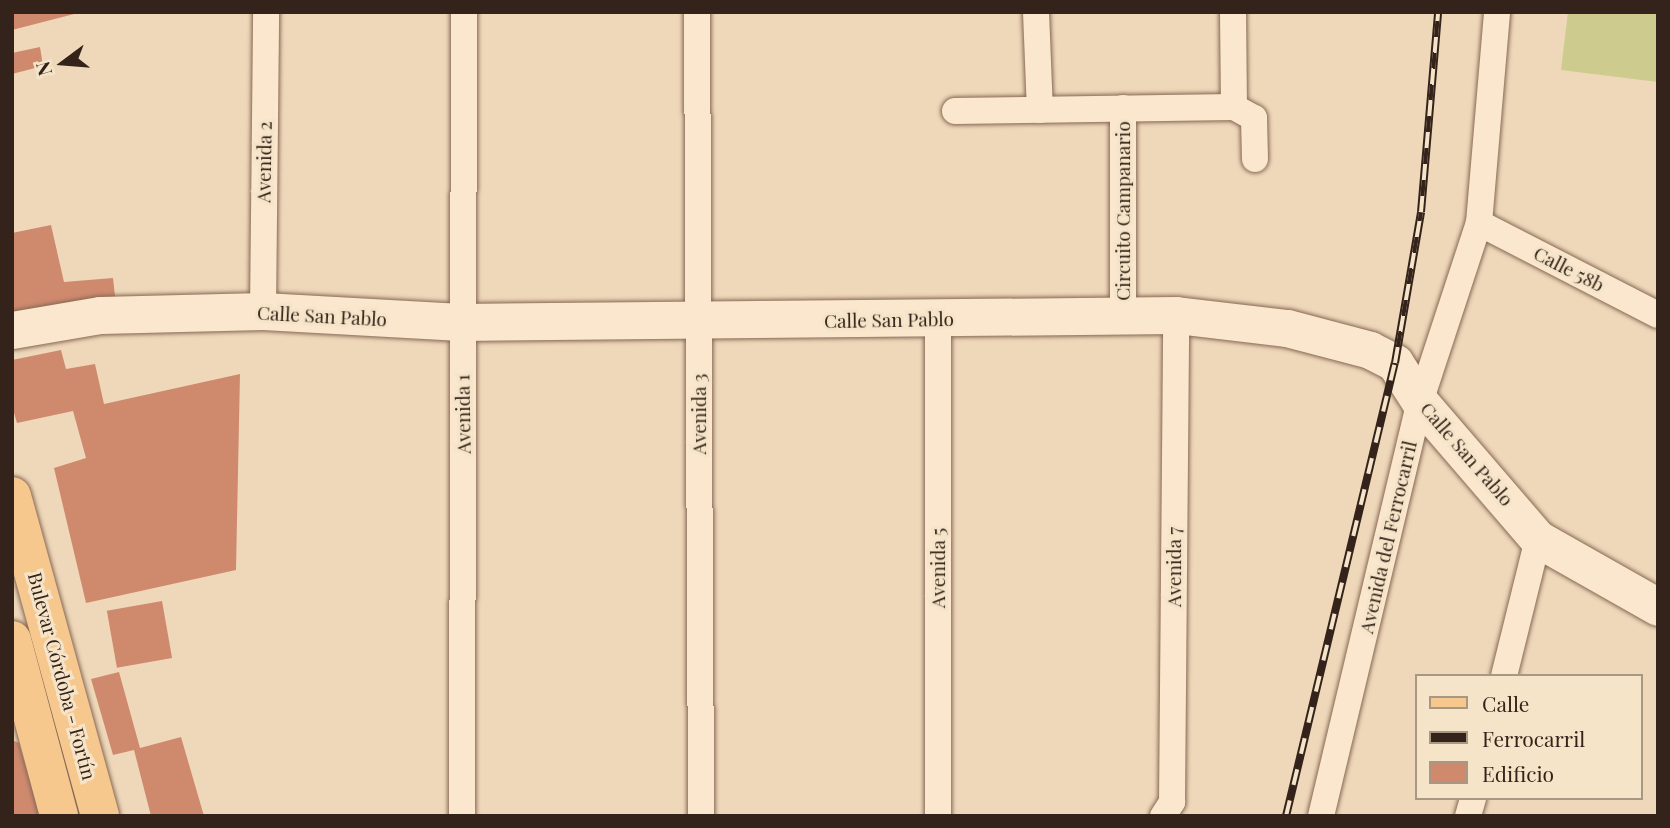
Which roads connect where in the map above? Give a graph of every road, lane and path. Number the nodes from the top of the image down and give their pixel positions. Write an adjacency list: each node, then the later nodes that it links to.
1 (266, 12): 13 (street, Avenida 2)
2 (464, 12): 19 (street, Avenida 1)
3 (697, 12): 18 (street, Avenida 3)
4 (1036, 12): 9 (street)
5 (1233, 12): 7 (street)
6 (1497, 12): 12 (street, Avenida del Ferrocarril)
7 (1234, 107): 8 (street, Circuito Campanario); 11 (street)
8 (1124, 108): 9 (street, Circuito Campanario); 14 (street, Circuito Campanario)
9 (1040, 110): 10 (street, Circuito Campanario)
10 (955, 111)
11 (1255, 159)
12 (1479, 223): 16 (street, Calle 58b); 21 (street, Avenida del Ferrocarril)
13 (263, 311): 19 (street, Calle San Pablo); 20 (street, Calle San Pablo)
14 (1123, 314): 15 (street, Calle San Pablo); 17 (street, Calle San Pablo)
15 (1176, 315): 21 (street, Calle San Pablo); 32 (street, Avenida 7)
16 (1658, 315)
17 (938, 320): 18 (street, Calle San Pablo); 31 (street, Avenida 5)
18 (699, 321): 19 (street, Calle San Pablo); 30 (street, Avenida 3)
19 (461, 322): 29 (street, Avenida 1)
20 (12, 330)
21 (1420, 402): 23 (street, Calle San Pablo); 33 (street, Avenida del Ferrocarril)
22 (12, 496): 28 (main road, Bulevar Córdoba - Fortín)
23 (1538, 539): 24 (street, Calle San Pablo); 26 (street)
24 (1658, 607)
25 (12, 640): 27 (main road, Bulevar Córdoba - Fortín)
26 (1504, 674)
27 (59, 816)
28 (100, 816)
29 (462, 816)
30 (701, 816)
31 (938, 816)
32 (1163, 816)
33 (1321, 816)

